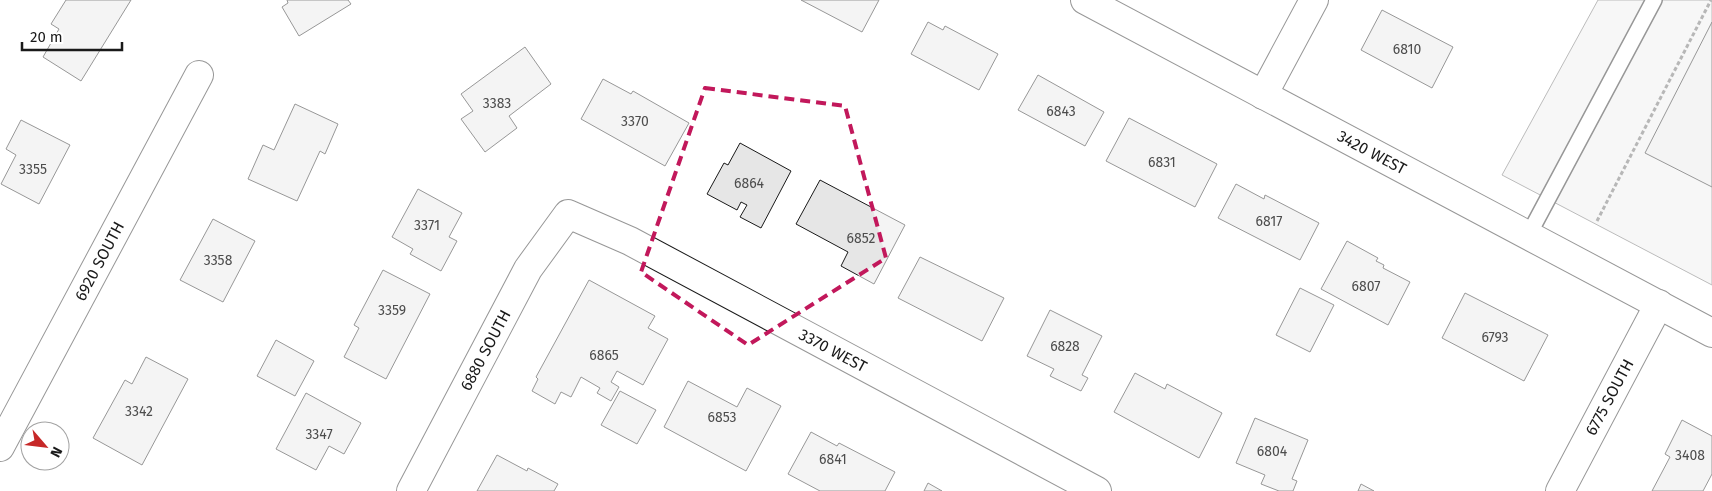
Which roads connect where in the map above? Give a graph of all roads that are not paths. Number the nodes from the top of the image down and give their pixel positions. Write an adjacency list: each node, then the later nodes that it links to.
1 (1085, 0): 5 (street, 3420 WEST)
2 (1314, 0): 5 (street)
3 (1654, 0): 7 (lane)
4 (199, 76): 10 (street, 6920 SOUTH)
5 (1263, 95): 7 (street, 3420 WEST)
6 (568, 214): 11 (street, 6880 SOUTH); 12 (street, 3370 WEST)
7 (1529, 234): 8 (street, 3420 WEST)
8 (1658, 304): 9 (street, 3420 WEST); 13 (street, 6775 SOUTH)
9 (1712, 332)
10 (0, 447)
11 (411, 491)
12 (1097, 491)
13 (1560, 491)

